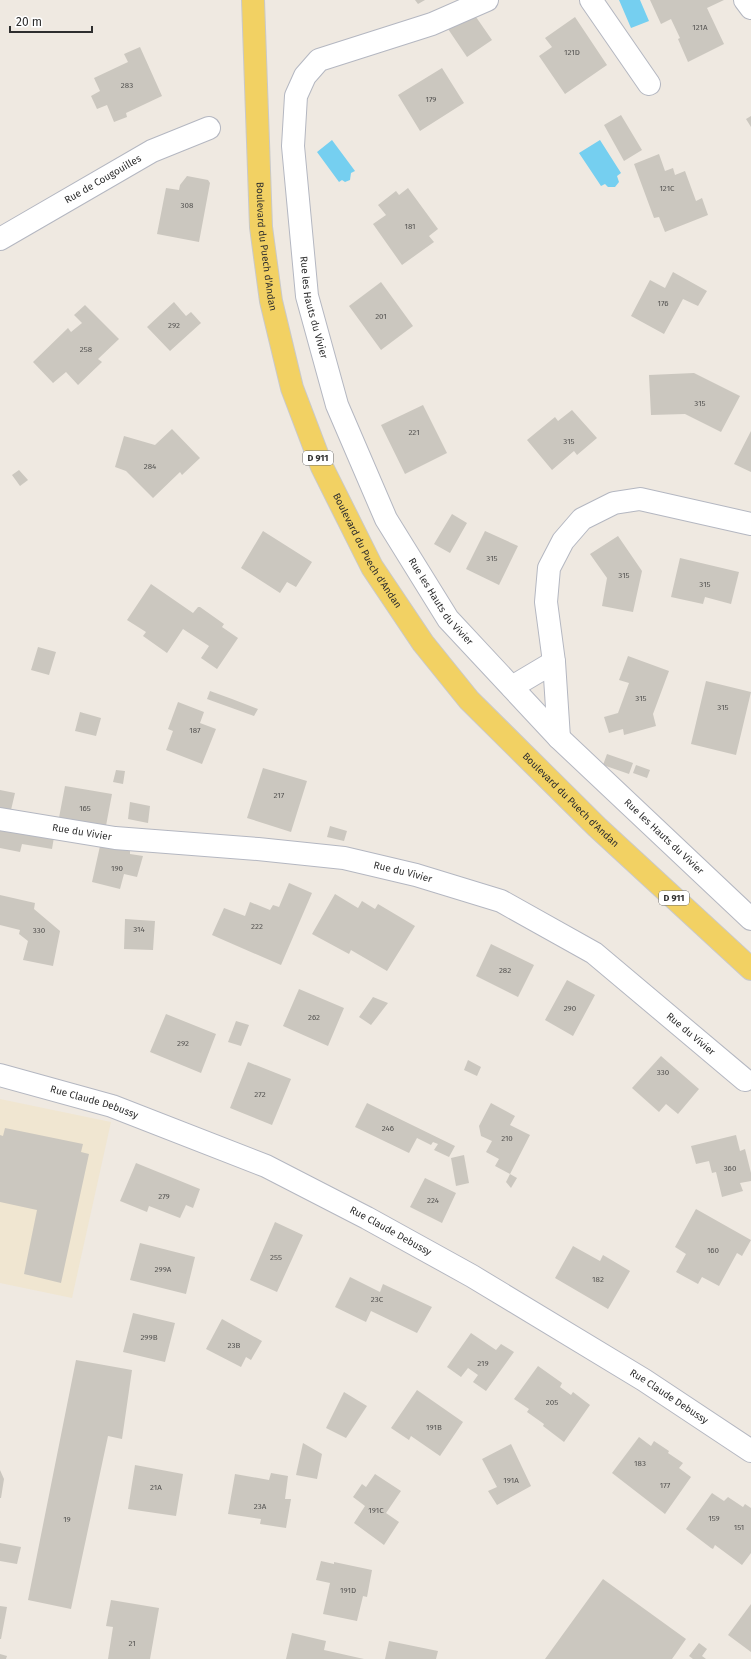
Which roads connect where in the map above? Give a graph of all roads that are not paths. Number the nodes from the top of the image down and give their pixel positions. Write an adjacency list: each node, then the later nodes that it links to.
1 (253, 0): 15 (main road, Boulevard du Puech d'Andan / D 911)
2 (487, 0): 11 (street, Rue les Hauts du Vivier)
3 (590, 0): 6 (street)
4 (745, 0): 5 (street)
5 (751, 8)
6 (649, 84)
7 (209, 128): 8 (street, Rue de Cougouilles)
8 (0, 239)
9 (751, 524): 10 (street)
10 (554, 662): 11 (street); 12 (street)
11 (512, 687): 12 (street, Rue les Hauts du Vivier)
12 (559, 738): 14 (street, Rue les Hauts du Vivier)
13 (0, 819): 17 (street, Rue du Vivier)
14 (751, 919)
15 (751, 969)
16 (0, 1075): 18 (street, Rue Claude Debussy)
17 (745, 1080)
18 (751, 1451)

